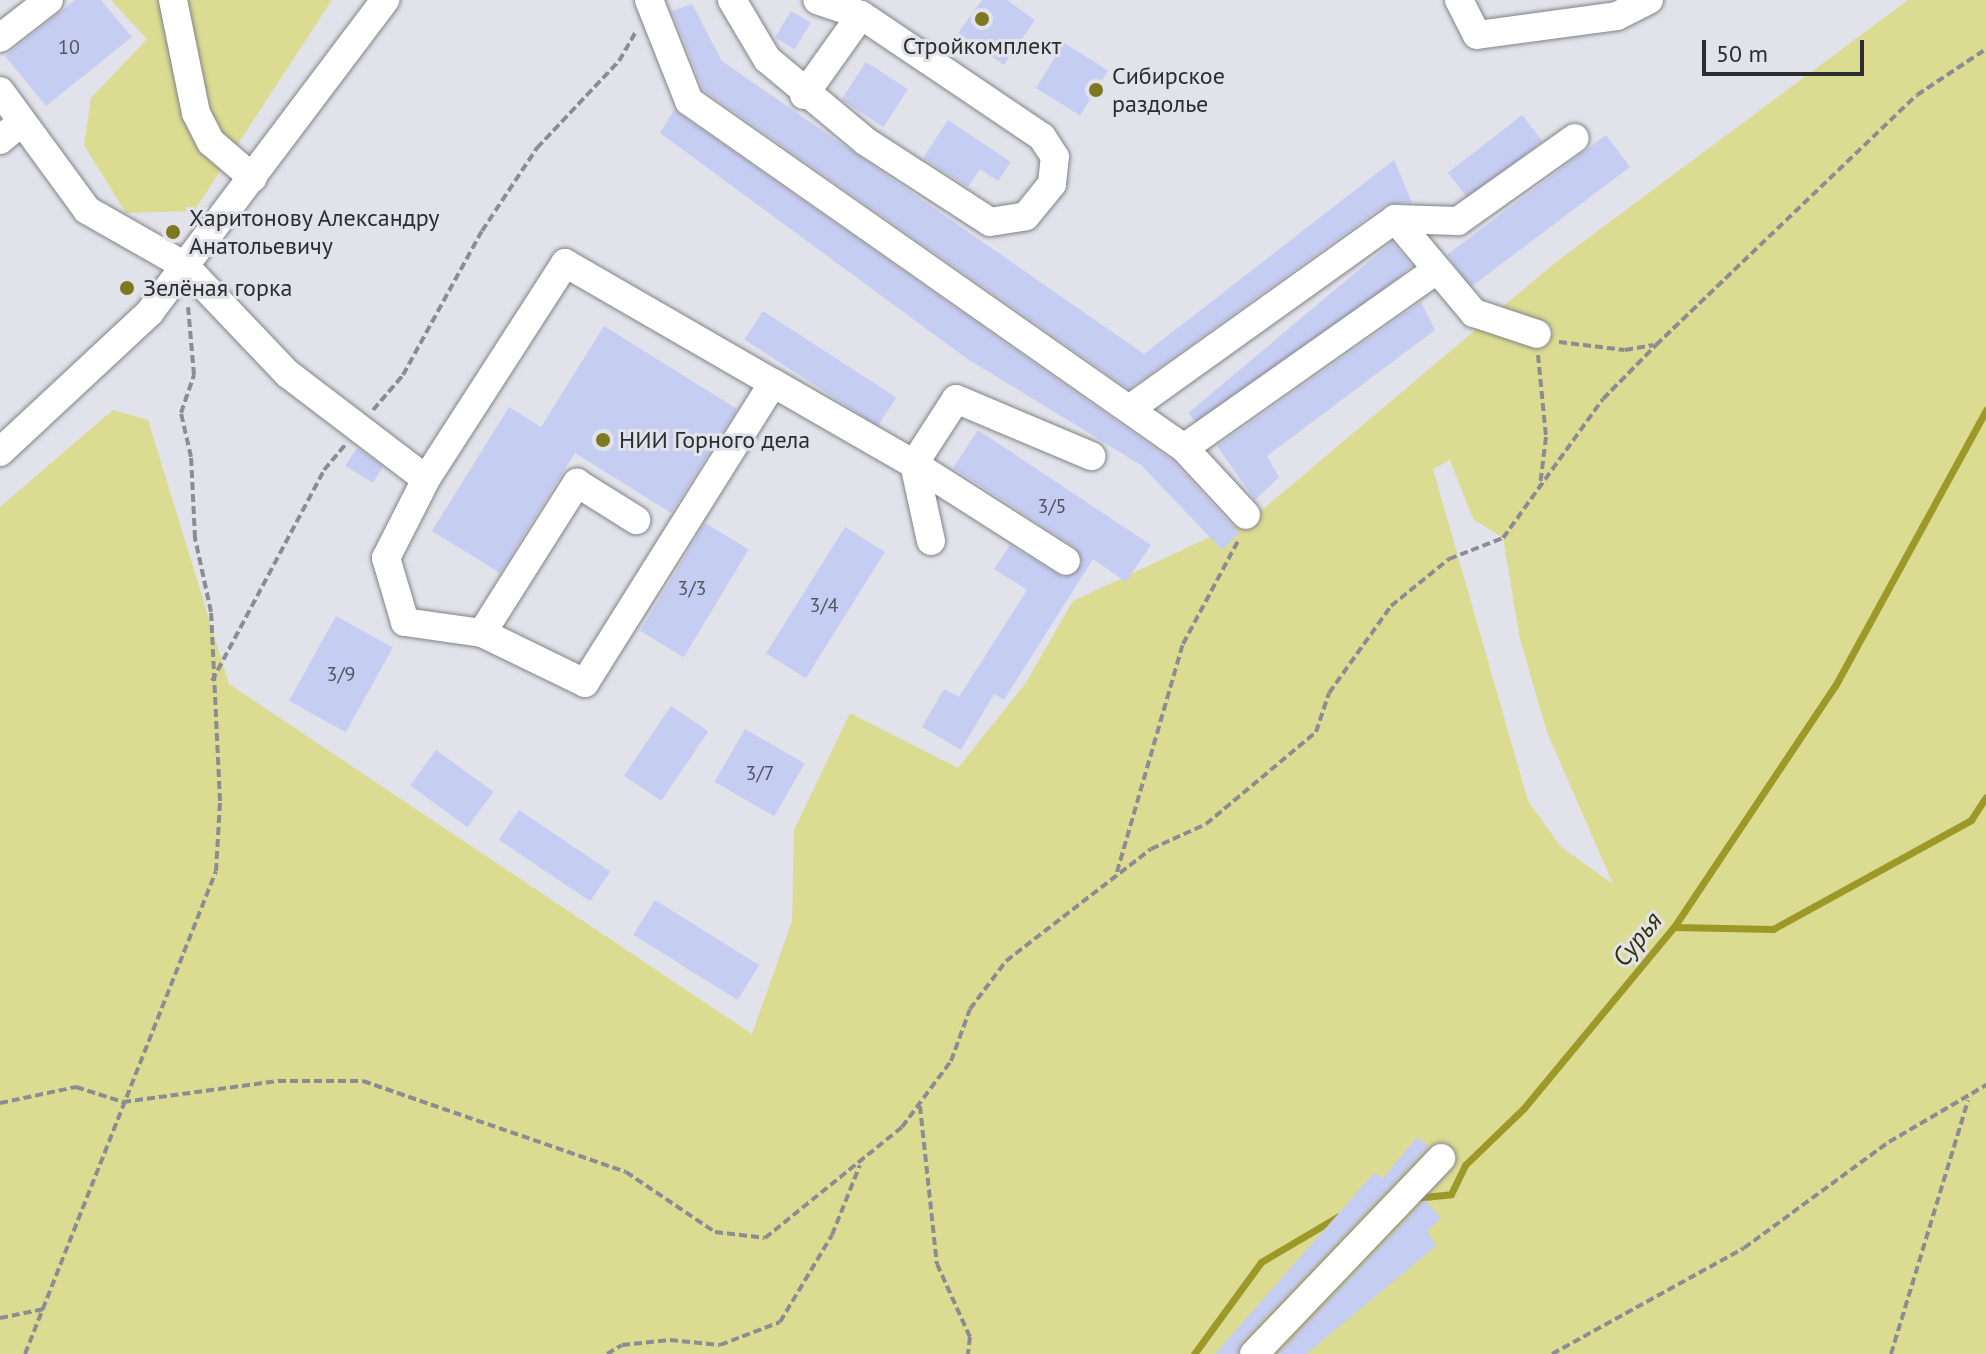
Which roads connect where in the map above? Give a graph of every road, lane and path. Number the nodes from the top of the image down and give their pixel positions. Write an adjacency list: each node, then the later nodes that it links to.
1 (49, 0): 10 (street)
2 (173, 0): 16 (street)
3 (385, 0): 16 (street)
4 (732, 0): 13 (street)
5 (817, 0): 9 (street)
6 (1459, 0): 7 (street)
7 (1649, 0)
8 (650, 2): 23 (street); 24 (path)
9 (861, 15): 13 (street); 13 (street)
10 (0, 38)
11 (1986, 49): 21 (path)
12 (0, 91): 14 (street)
13 (804, 95)
14 (10, 131): 18 (street)
15 (1575, 138): 17 (street)
16 (253, 178): 18 (street)
17 (1395, 219): 19 (street); 23 (street)
18 (185, 266): 24 (street); 26 (street); 36 (path)
19 (1435, 271): 20 (street); 25 (street)
20 (1537, 334): 21 (path); 30 (path)
21 (1656, 345): 30 (path)
22 (773, 383): 28 (street); 29 (street); 35 (street)
23 (1131, 408): 25 (street)
24 (358, 429): 29 (street); 36 (path)
25 (1184, 448): 31 (street)
26 (0, 452)
27 (1091, 456): 28 (street)
28 (914, 464): 33 (street); 34 (street)
29 (426, 479): 35 (street)
30 (1539, 488): 37 (path)
31 (1246, 515): 37 (path)
32 (636, 520): 35 (street)
33 (931, 541)
34 (1066, 561)
35 (482, 633)
36 (211, 683): 40 (path)
37 (1117, 872): 42 (path)
38 (1986, 1085): 39 (path)
39 (1969, 1099): 51 (path); 52 (path)
40 (123, 1102): 41 (path); 44 (path); 45 (path)
41 (0, 1103)
42 (920, 1103): 44 (path); 49 (path)
43 (1441, 1158): 50 (street)
44 (860, 1163): 48 (path)
45 (44, 1309): 46 (path); 47 (path)
46 (0, 1318)
47 (25, 1354)
48 (607, 1354)
49 (968, 1354)
50 (1254, 1354)
51 (1552, 1354)
52 (1891, 1354)

